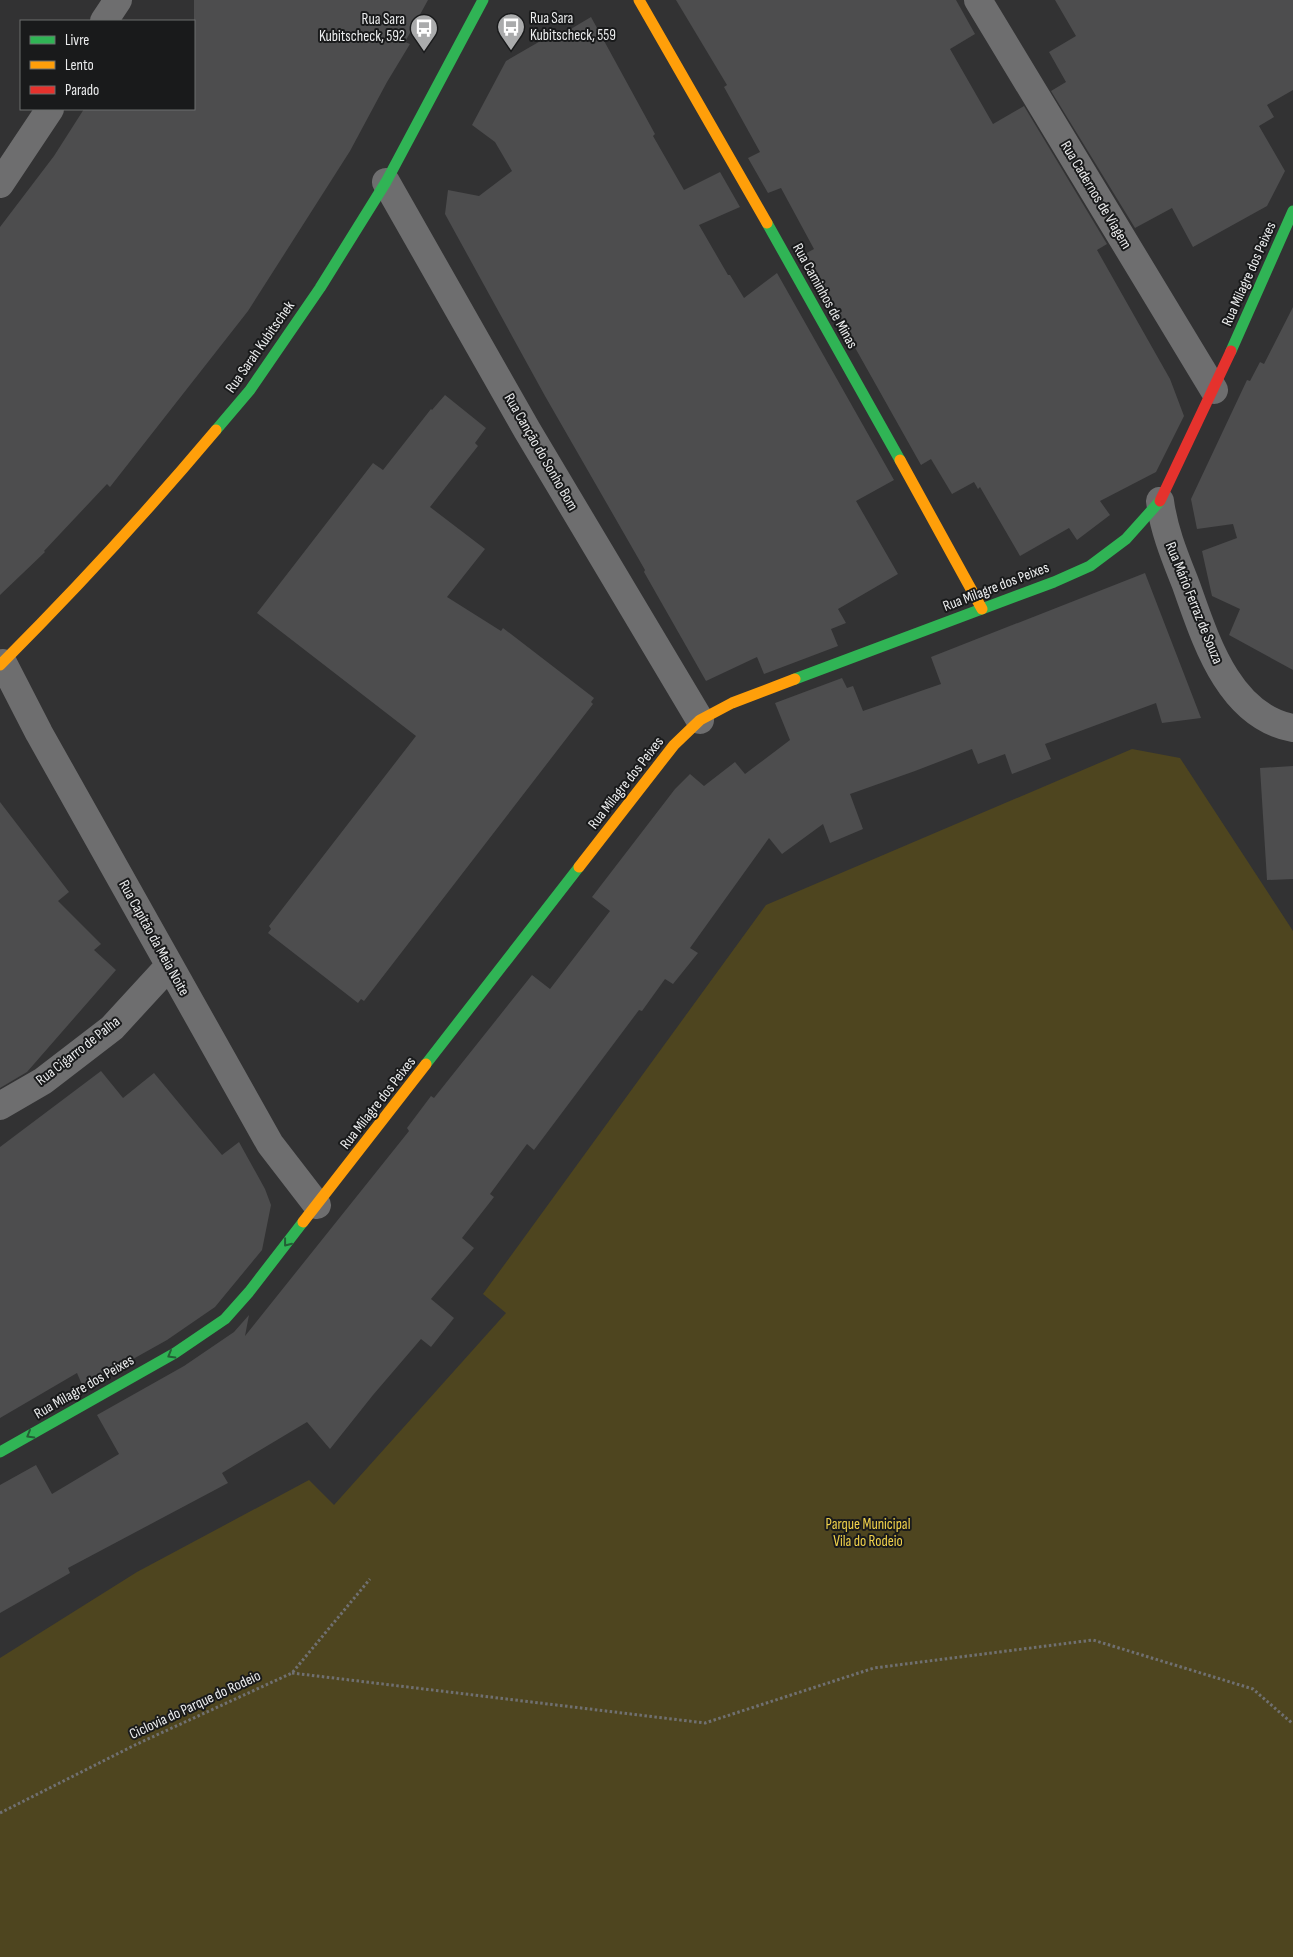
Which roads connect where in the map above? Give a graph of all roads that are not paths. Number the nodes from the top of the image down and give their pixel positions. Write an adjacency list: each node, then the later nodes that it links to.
1 (118, 0): 5 (street)
2 (483, 0): 7 (street, Rua Sarah Kubitschek)
3 (639, 0): 12 (street, Rua Caminhos de Minas)
4 (978, 0): 10 (street, Rua Cadernos de Viagem)
5 (105, 20)
6 (49, 110): 8 (street)
7 (386, 182): 13 (street, Rua Sarah Kubitschek); 14 (street, Rua Canção do Sonho Bom)
8 (0, 184)
9 (1293, 211): 10 (street, Rua Milagre dos Peixes)
10 (1214, 390): 11 (street, Rua Milagre dos Peixes)
11 (1160, 501): 12 (street, Rua Milagre dos Peixes); 15 (street, Rua Mário Ferraz de Souza)
12 (982, 609): 14 (street, Rua Milagre dos Peixes)
13 (1, 664): 16 (street, Rua Capitão da Meia Noite)
14 (700, 720): 18 (street, Rua Milagre dos Peixes)
15 (1293, 728)
16 (169, 966): 17 (street, Rua Cigarro de Palha); 18 (street, Rua Capitão da Meia Noite)
17 (0, 1106)
18 (317, 1205): 19 (street, Rua Milagre dos Peixes, one-way to 19)
19 (0, 1452)

